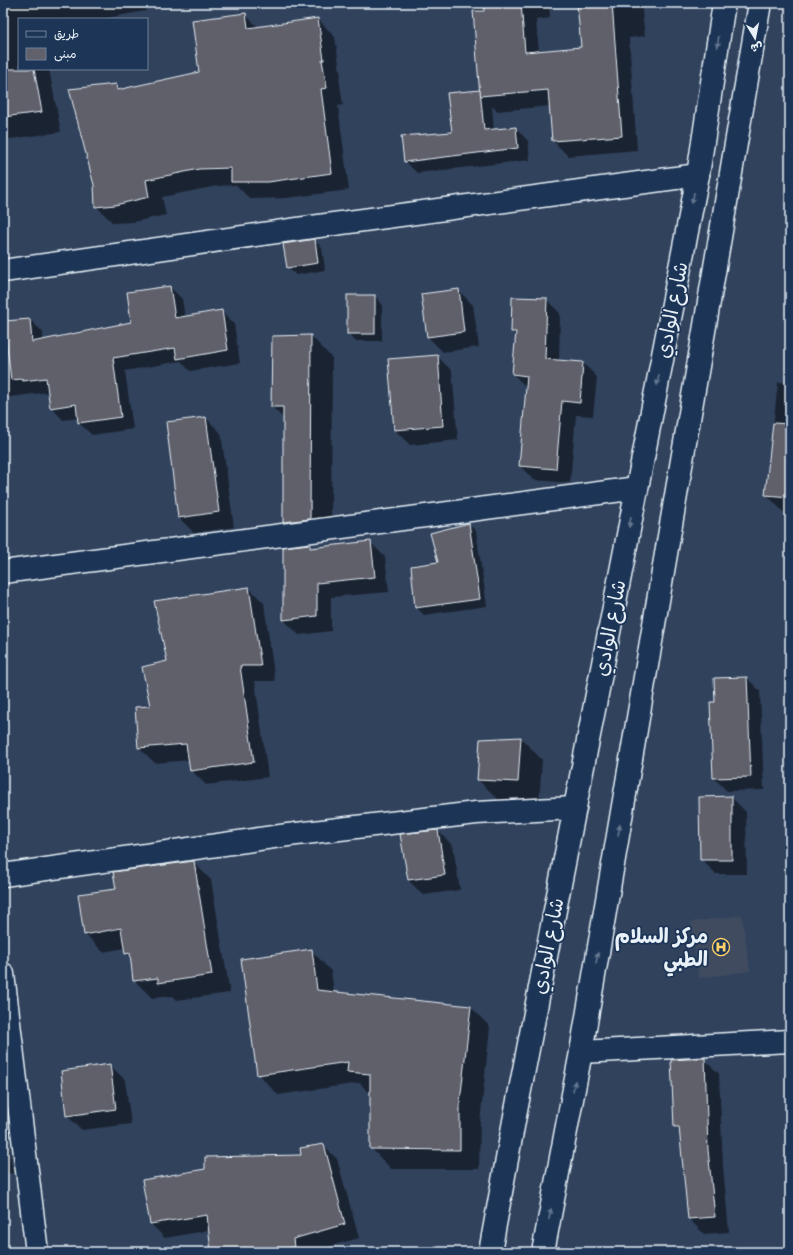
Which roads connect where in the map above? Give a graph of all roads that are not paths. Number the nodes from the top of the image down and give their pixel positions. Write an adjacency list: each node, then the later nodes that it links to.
1 (724, 3): 3 (main road, شارع الوادي, one-way to 3)
2 (760, 3): 11 (main road, شارع الوادي, one-way to 2)
3 (698, 175): 4 (main road); 5 (main road, شارع الوادي, one-way to 5)
4 (3, 271)
5 (637, 488): 6 (main road); 7 (main road, شارع الوادي, one-way to 7)
6 (3, 572)
7 (575, 808): 8 (main road); 13 (main road, شارع الوادي)
8 (3, 875)
9 (3, 974): 12 (main road)
10 (790, 1041): 11 (main road)
11 (581, 1052): 14 (main road, شارع الوادي, one-way to 11)
12 (37, 1252)
13 (490, 1252)
14 (543, 1252)

